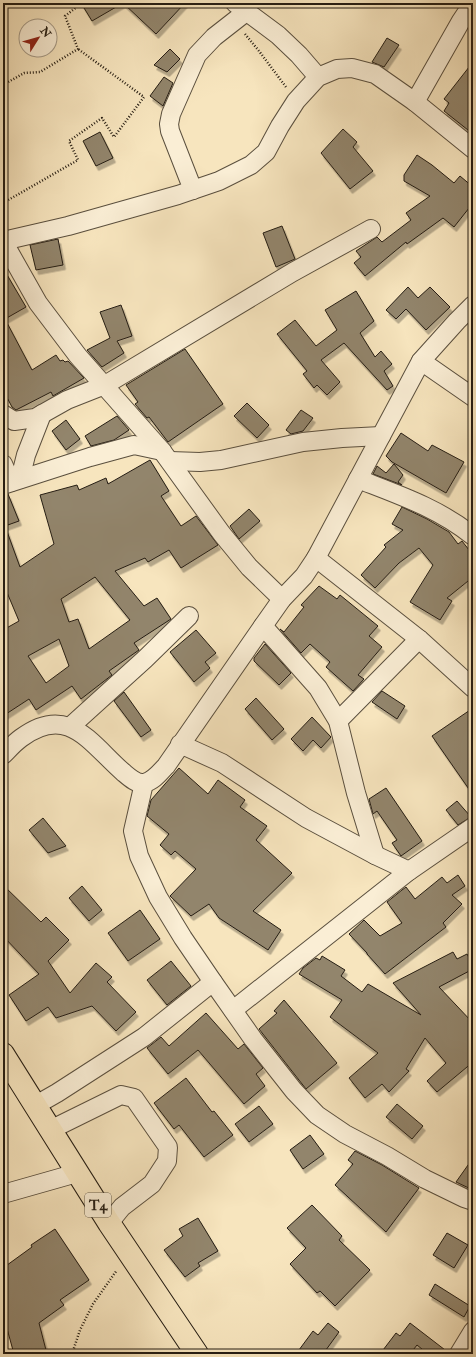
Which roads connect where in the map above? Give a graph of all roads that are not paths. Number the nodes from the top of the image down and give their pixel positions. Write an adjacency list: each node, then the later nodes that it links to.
1 (473, 3): 4 (street)
2 (239, 12): 3 (street); 6 (street)
3 (318, 77): 4 (street); 6 (street)
4 (416, 102): 5 (street)
5 (473, 149)
6 (193, 190): 8 (street)
7 (371, 229): 11 (street)
8 (3, 241): 11 (street)
9 (473, 305): 10 (street)
10 (421, 361): 12 (street); 15 (street)
11 (105, 385): 14 (street); 16 (street)
12 (473, 397)
13 (3, 414): 14 (street)
14 (42, 414): 19 (street)
15 (381, 436): 16 (street); 18 (street)
16 (166, 456): 19 (street); 22 (street)
17 (3, 464): 19 (street)
18 (358, 479): 20 (street); 21 (street)
19 (11, 482)
20 (473, 536)
21 (316, 558): 22 (street); 25 (street)
22 (282, 599): 24 (street)
23 (189, 616): 28 (street)
24 (263, 626): 27 (street); 29 (street)
25 (419, 639): 26 (street); 27 (street)
26 (473, 688)
27 (338, 721): 33 (street)
28 (71, 726): 30 (street); 31 (street)
29 (180, 744): 31 (street); 33 (street)
30 (3, 755)
31 (144, 783): 35 (street)
32 (473, 828): 34 (street)
33 (375, 855): 34 (street)
34 (409, 871): 36 (street)
35 (213, 982): 36 (street); 38 (street)
36 (233, 1010): 42 (street)
37 (3, 1054): 38 (highway, T4)
38 (36, 1105): 39 (highway, T4)
39 (50, 1130): 40 (highway, T4); 43 (street)
40 (77, 1173): 41 (street); 43 (highway, T4)
41 (3, 1194)
42 (473, 1201)
43 (109, 1224): 45 (highway, T4)
44 (473, 1331): 46 (street)
45 (197, 1354)
46 (459, 1354)

